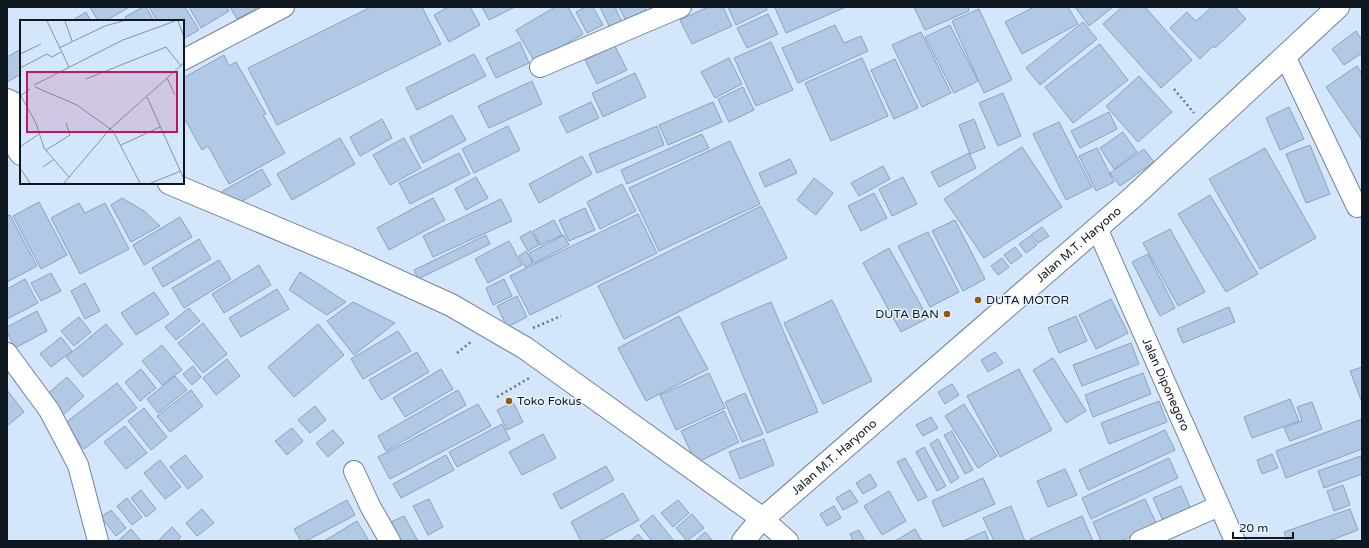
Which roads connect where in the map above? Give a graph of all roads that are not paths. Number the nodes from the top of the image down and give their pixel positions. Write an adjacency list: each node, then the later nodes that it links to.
1 (284, 7): 5 (street)
2 (681, 7): 6 (street)
3 (1338, 7): 4 (main road, Jalan M.T. Haryono)
4 (1285, 56): 14 (street); 15 (main road, Jalan M.T. Haryono)
5 (184, 59)
6 (540, 67)
7 (7, 100): 8 (main road)
8 (20, 106)
9 (13, 124): 10 (main road)
10 (20, 153)
11 (20, 155): 12 (main road)
12 (7, 165)
13 (171, 184): 19 (main road)
14 (1357, 207)
15 (1097, 228): 18 (street, Jalan Diponegoro); 19 (main road, Jalan M.T. Haryono)
16 (7, 353): 20 (street)
17 (354, 471): 21 (street)
18 (1219, 506): 24 (street); 25 (street, Jalan Diponegoro)
19 (763, 519): 22 (main road, Jalan M.T. Haryono); 23 (street)
20 (98, 541)
21 (390, 541)
22 (743, 541)
23 (788, 541)
24 (1140, 541)
25 (1234, 541)

